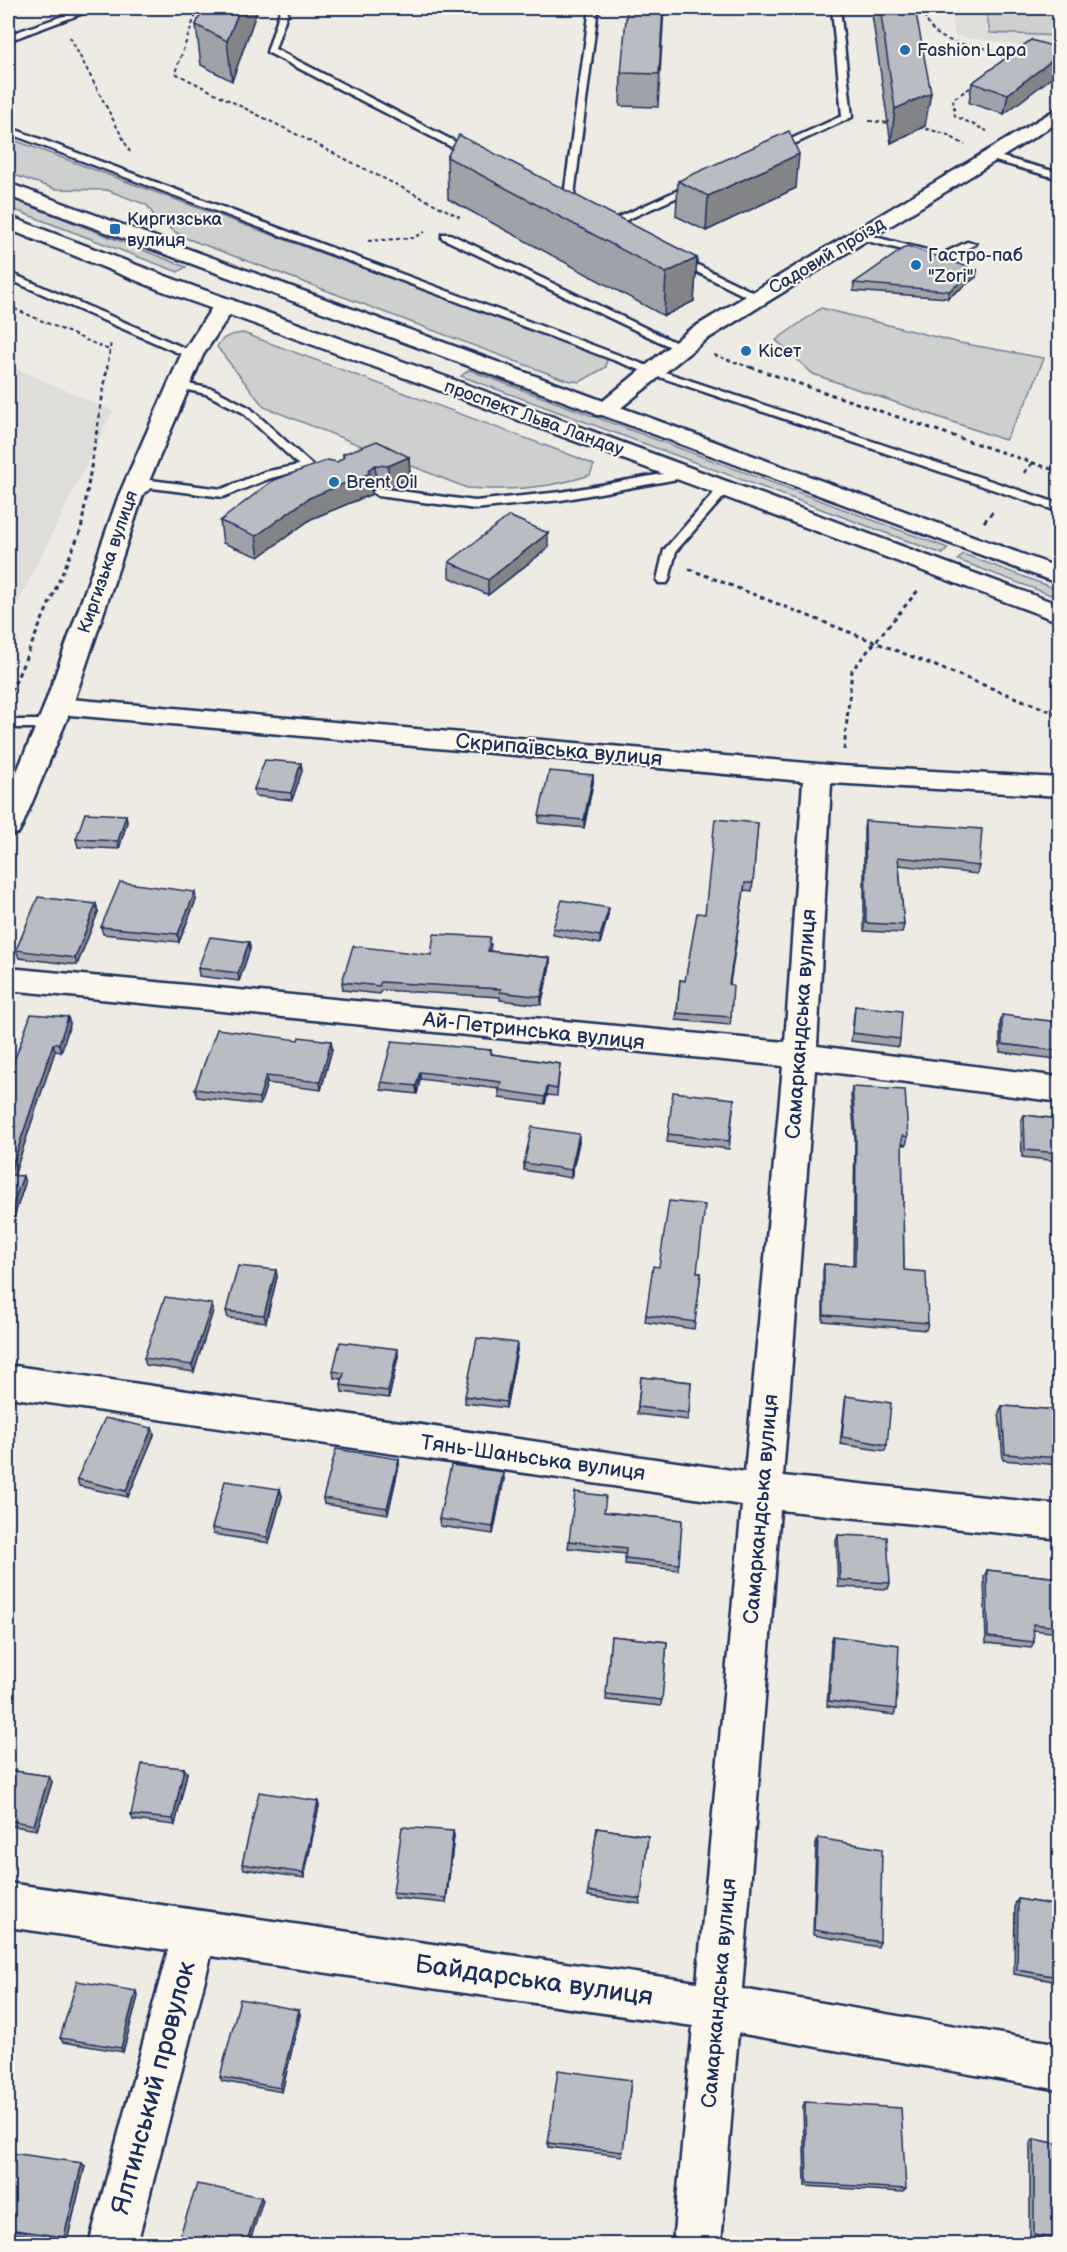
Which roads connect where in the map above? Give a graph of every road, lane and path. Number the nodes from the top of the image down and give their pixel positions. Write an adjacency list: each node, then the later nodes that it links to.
1 (93, 8): 7 (lane)
2 (198, 8): 26 (path)
3 (285, 8): 20 (lane)
4 (594, 8): 25 (lane)
5 (836, 8): 12 (lane)
6 (924, 8): 9 (path)
7 (61, 20): 8 (lane); 23 (path)
8 (8, 38)
9 (995, 69)
10 (976, 83): 16 (path)
11 (1059, 113): 19 (street, Садовий проїзд)
12 (848, 117): 13 (path); 18 (lane)
13 (893, 123)
14 (912, 126): 17 (path)
15 (8, 130): 23 (lane)
16 (993, 133)
17 (968, 147)
18 (761, 156)
19 (991, 157): 21 (lane); 30 (street, Садовий проїзд)
20 (486, 161)
21 (1059, 176)
22 (707, 180): 28 (lane)
23 (145, 181): 45 (lane)
24 (8, 189): 35 (street, проспект Льва Ландау)
25 (568, 203)
26 (469, 221)
27 (8, 222): 38 (street, проспект Льва Ландау)
28 (620, 229)
29 (446, 236): 41 (lane)
30 (859, 236): 31 (lane); 37 (street, Садовий проїзд)
31 (971, 244)
32 (662, 250): 37 (lane)
33 (8, 275): 34 (lane)
34 (24, 282): 36 (lane); 40 (lane)
35 (261, 282): 38 (street); 44 (street, проспект Льва Ландау)
36 (8, 291)
37 (757, 298): 41 (street, Садовий проїзд)
38 (225, 305): 43 (street, Киргизька вулиця); 46 (street, проспект Льва Ландау)
39 (8, 306): 42 (path)
40 (114, 321): 42 (path); 43 (lane)
41 (683, 346): 45 (street, Садовий проїзд); 49 (path)
42 (109, 350): 61 (path)
43 (192, 355): 47 (street, Киргизька вулиця)
44 (460, 356): 46 (street); 48 (street, проспект Льва Ландау)
45 (652, 370): 48 (street, Садовий проїзд); 54 (lane)
46 (430, 379): 50 (street, проспект Льва Ландау)
47 (178, 385): 53 (street, Киргизька вулиця); 53 (lane)
48 (603, 410): 56 (street, проспект Льва Ландау)
49 (1059, 472)
50 (685, 474): 51 (street, проспект Льва Ландау); 52 (lane)
51 (724, 489): 55 (lane); 59 (street, проспект Льва Ландау)
52 (378, 492)
53 (131, 495): 63 (street, Киргизька вулиця)
54 (1059, 508)
55 (668, 561): 57 (lane); 60 (path)
56 (1059, 576)
57 (663, 580)
58 (921, 587): 60 (path)
59 (1059, 614)
60 (876, 643): 62 (path); 65 (path)
61 (8, 699)
62 (1059, 715)
63 (54, 716): 64 (lane); 65 (street, Скрипаївська вулиця); 67 (street, Киргизька вулиця)
64 (8, 724)
65 (830, 774): 66 (street, Скрипаївська вулиця); 69 (street, Самаркандська вулиця)
66 (1059, 787)
67 (8, 826)
68 (8, 980): 69 (street, Ай-Петринська вулиця)
69 (800, 1056): 70 (street, Ай-Петринська вулиця); 72 (street, Самаркандська вулиця)
70 (1059, 1090)
71 (8, 1382): 72 (street, Тянь-Шаньська вулиця)
72 (762, 1491): 73 (street, Тянь-Шаньська вулиця); 76 (street, Самаркандська вулиця)
73 (1059, 1522)
74 (8, 1905): 75 (street, Байдарська вулиця)
75 (195, 1932): 76 (street, Байдарська вулиця); 78 (street, Ялтинський провулок)
76 (717, 2007): 77 (street, Байдарська вулиця); 79 (street, Самаркандська вулиця)
77 (1059, 2067)
78 (113, 2244)
79 (696, 2244)

